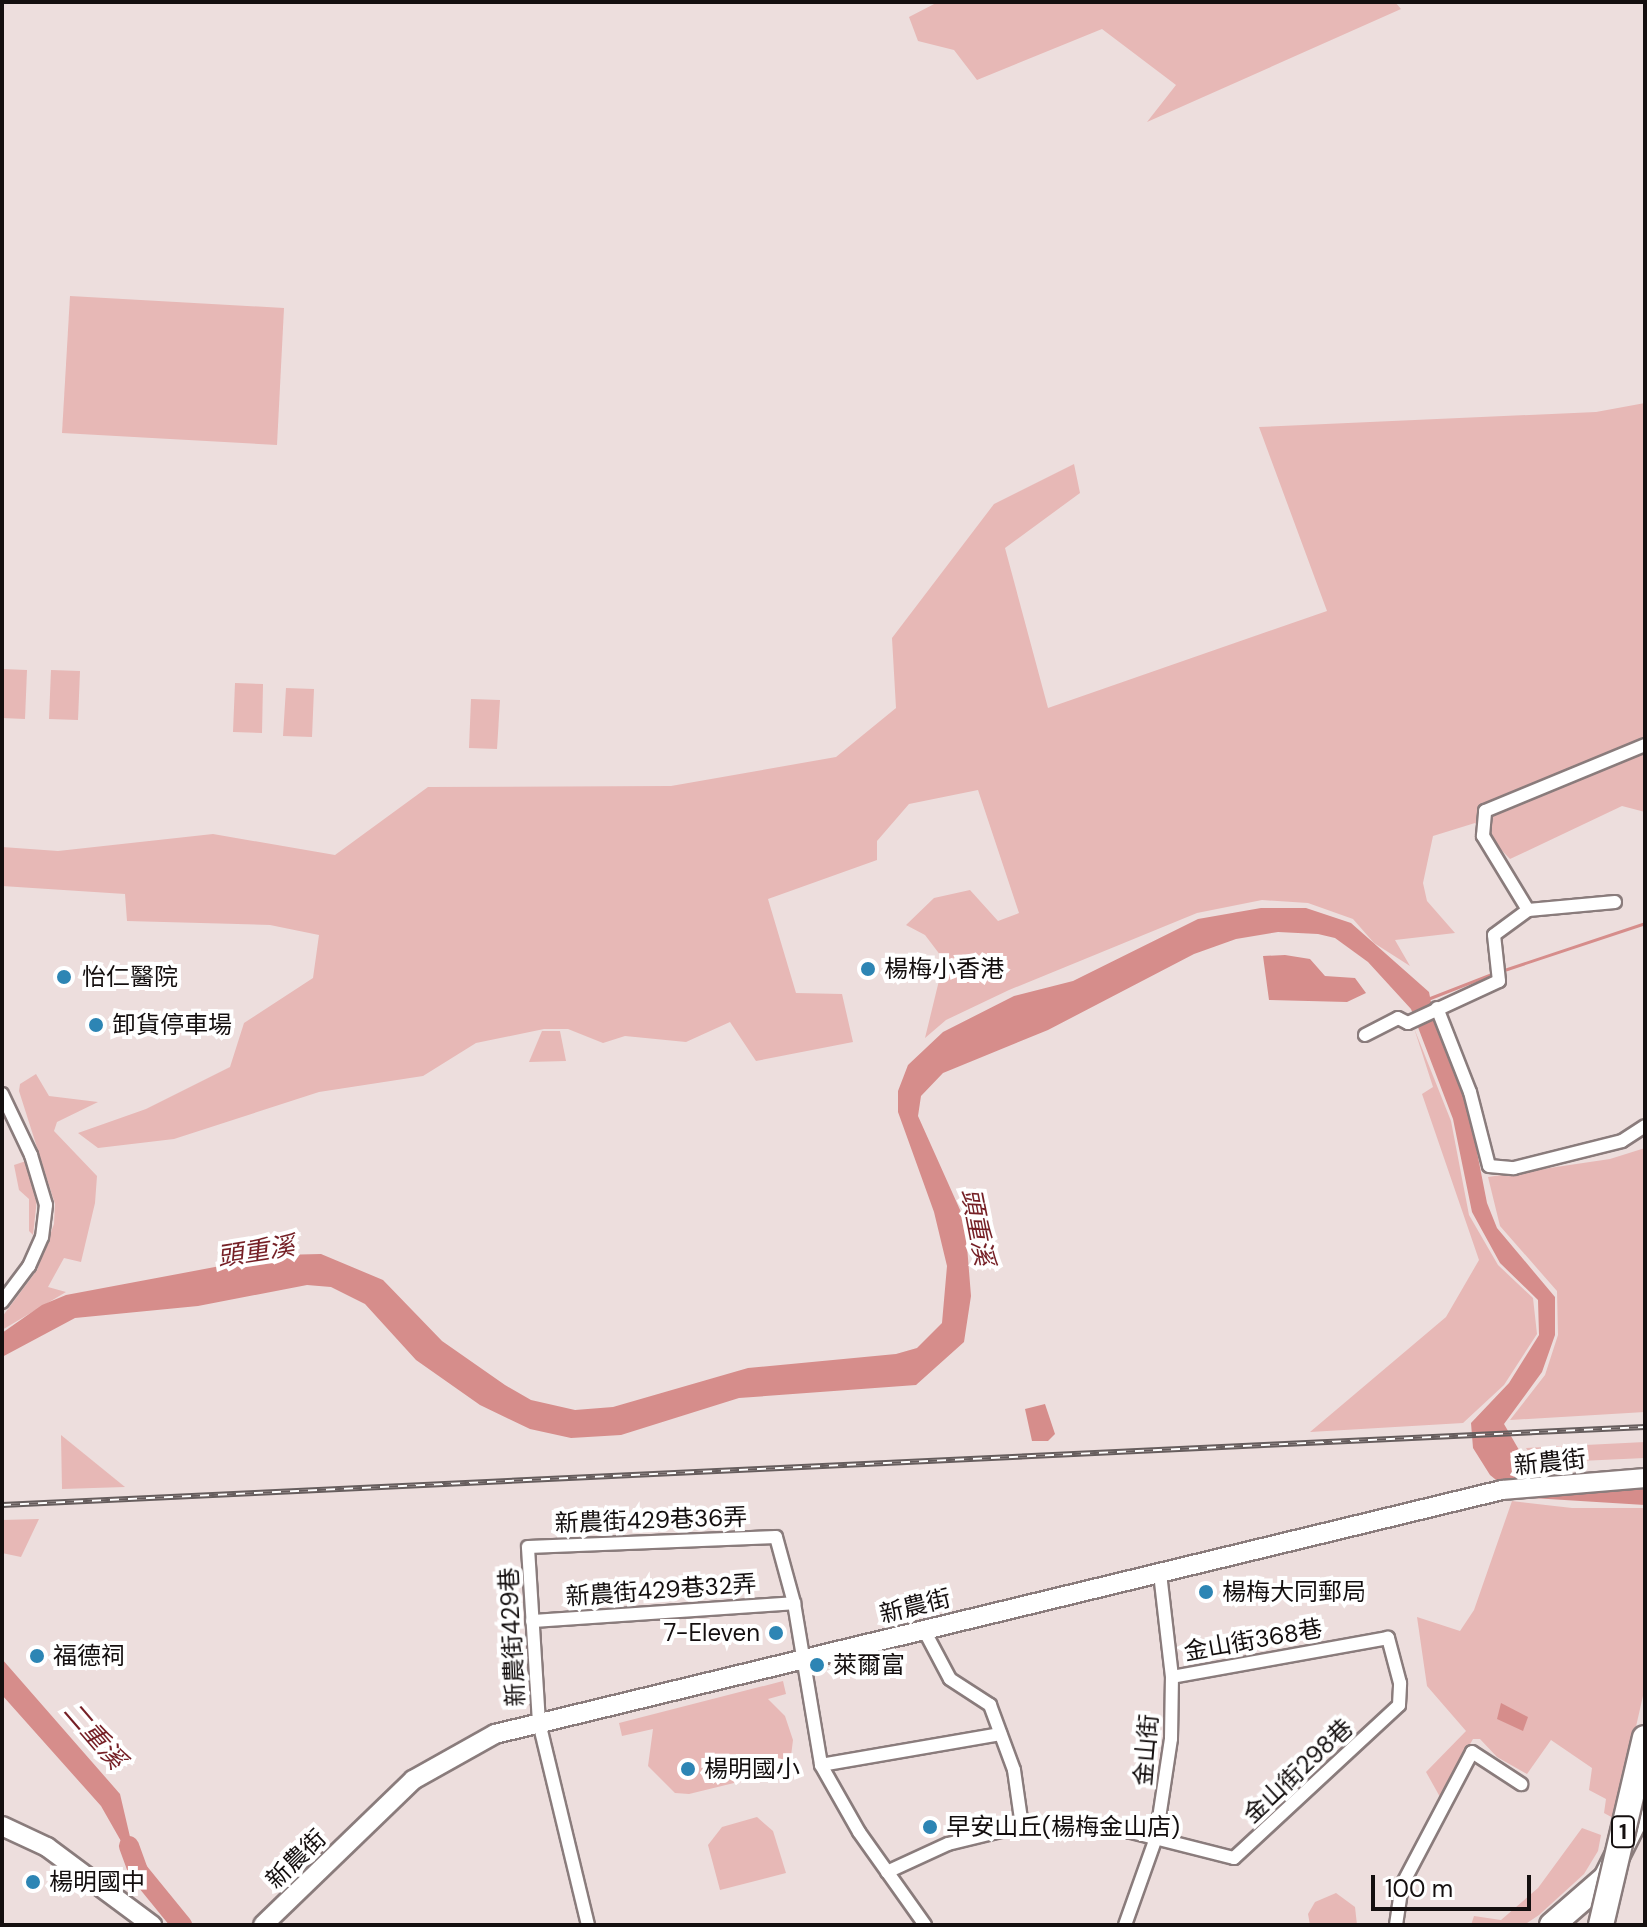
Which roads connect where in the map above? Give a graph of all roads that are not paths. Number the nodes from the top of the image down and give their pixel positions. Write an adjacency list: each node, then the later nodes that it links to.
1 (1645, 745): 3 (street)
2 (1615, 902): 3 (street)
3 (1528, 910): 4 (street)
4 (1434, 1009): 5 (street); 7 (street)
5 (1365, 1035)
6 (2, 1094): 8 (street)
7 (1645, 1126)
8 (2, 1302)
9 (1645, 1478): 11 (street, 新農街)
10 (528, 1547): 12 (street, 新農街429巷36弄); 13 (street, 新農街429巷)
11 (1160, 1574): 14 (street, 新農街); 17 (street, 金山街)
12 (794, 1603): 13 (street, 新農街429巷32弄); 16 (street)
13 (532, 1621): 18 (street, 新農街429巷)
14 (924, 1630): 16 (street, 新農街); 19 (street)
15 (1388, 1638): 17 (street, 金山街368巷); 26 (street, 金山街298巷)
16 (802, 1658): 18 (street, 新農街); 21 (street)
17 (1172, 1677): 26 (street, 金山街)
18 (539, 1723): 29 (street, 新農街); 30 (street, 新農街429巷)
19 (1000, 1734): 21 (street); 25 (street)
20 (1645, 1738): 35 (highway, 1, bridge)
21 (821, 1765): 27 (street)
22 (1521, 1784): 33 (street)
23 (1645, 1800): 34 (highway)
24 (2, 1826): 28 (street)
25 (1022, 1826): 26 (street); 27 (street)
26 (1156, 1838): 32 (street, 金山街)
27 (887, 1872): 31 (street)
28 (152, 1925)
29 (263, 1925)
30 (588, 1925)
31 (925, 1925)
32 (1125, 1925)
33 (1396, 1925)
34 (1552, 1925)
35 (1601, 1925)

